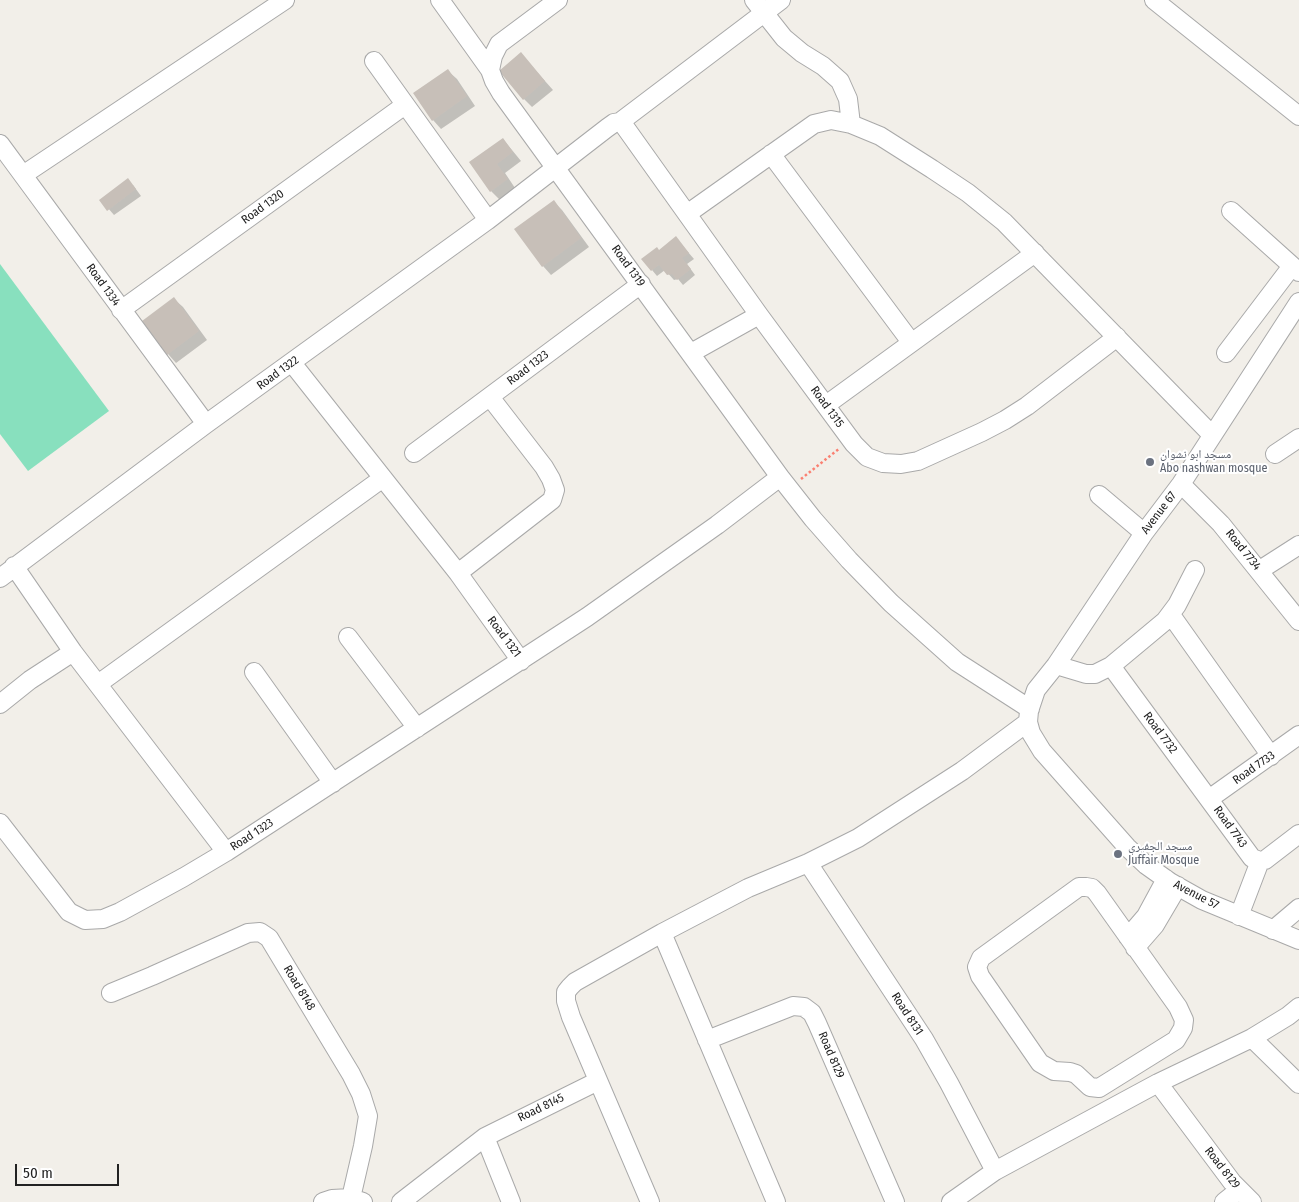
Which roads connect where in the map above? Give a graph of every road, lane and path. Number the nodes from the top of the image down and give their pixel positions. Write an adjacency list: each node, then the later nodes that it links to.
1 (285, 0): 16 (street)
2 (440, 0): 8 (street, Road 1319)
3 (558, 0): 8 (street)
4 (781, 0): 6 (street, Road 1322)
5 (1154, 0): 10 (street)
6 (759, 7): 11 (street, Road 1322); 12 (street)
7 (374, 61): 9 (street)
8 (490, 70): 15 (street, Road 1319)
9 (405, 105): 19 (street); 24 (street, Road 1320)
10 (1299, 116)
11 (620, 122): 15 (street, Road 1322); 18 (street, Road 1315)
12 (851, 124): 14 (street); 20 (street)
13 (0, 144): 16 (street, Road 1334)
14 (771, 154): 18 (street); 28 (street)
15 (556, 166): 19 (street, Road 1322); 22 (street, Road 1319)
16 (23, 175): 24 (street, Road 1334)
17 (1231, 211): 21 (street)
18 (687, 214): 25 (street, Road 1315)
19 (488, 220): 31 (street, Road 1322)
20 (1035, 253): 27 (street); 28 (street)
21 (1296, 269): 30 (street)
22 (641, 284): 29 (street, Road 1319); 32 (street, Road 1323)
23 (1299, 302): 26 (street, Avenue 67)
24 (121, 310): 34 (street, Road 1334)
25 (759, 315): 29 (street); 33 (street, Road 1315)
26 (1294, 324): 35 (street, Avenue 67)
27 (1117, 337): 35 (street); 37 (street, Road 1315)
28 (911, 342): 33 (street)
29 (691, 353): 41 (street, Road 1319)
30 (1226, 353)
31 (292, 363): 34 (street, Road 1322); 40 (street, Road 1321)
32 (490, 397): 38 (street, Road 1323); 49 (street)
33 (826, 405): 37 (street, Road 1315)
34 (206, 424): 46 (street, Road 1322)
35 (1212, 436): 42 (street, Avenue 67)
36 (1299, 438): 39 (street)
37 (851, 440): 41 (path)
38 (414, 453)
39 (1275, 454)
40 (383, 478): 49 (street, Road 1321); 59 (street)
41 (784, 482): 55 (street, Road 1321); 61 (street, Road 1319)
42 (1181, 484): 44 (street, Avenue 67); 48 (street, Road 7734)
43 (1100, 496): 44 (street)
44 (1144, 533): 57 (street, Avenue 67)
45 (1299, 545): 48 (street)
46 (14, 566): 50 (street, Road 1322); 54 (street)
47 (1194, 570): 51 (street)
48 (1260, 570): 52 (street, Road 7734)
49 (458, 573): 55 (street, Road 1321)
50 (0, 578)
51 (1171, 615): 56 (street); 64 (street)
52 (1299, 621)
53 (348, 637): 62 (street)
54 (73, 652): 59 (street); 60 (street)
55 (520, 661): 62 (street, Road 1323)
56 (1111, 666): 57 (street); 67 (street, Road 7732)
57 (1053, 669): 61 (street, Avenue 67); 65 (street, Avenue 67)
58 (254, 672): 66 (street)
59 (98, 684): 70 (street)
60 (0, 704)
61 (1029, 716): 65 (street); 72 (street)
62 (417, 728): 66 (street, Road 1323)
63 (1299, 736): 64 (street, Road 7733)
64 (1271, 756): 67 (street, Road 7733)
65 (1050, 759): 73 (street, Avenue 57)
66 (333, 783): 70 (street, Road 1323)
67 (1209, 799): 71 (street, Road 7743)
68 (0, 823): 70 (street, Road 1323)
69 (1299, 834): 71 (street)
70 (226, 852)
71 (1260, 861): 75 (street)
72 (808, 863): 77 (street); 88 (street, Road 8131)
73 (1172, 883): 75 (street, Avenue 57); 79 (street)
74 (1299, 908): 76 (street)
75 (1239, 916): 76 (street, Avenue 57)
76 (1273, 930): 78 (street, Avenue 57)
77 (662, 933): 83 (street); 84 (street)
78 (1299, 940)
79 (1132, 943): 79 (street)
80 (112, 993): 90 (street, Road 8148)
81 (1299, 1007): 82 (street)
82 (1252, 1038): 85 (street); 86 (street)
83 (707, 1040): 95 (street); 96 (street, Road 8129)
84 (598, 1081): 87 (street, Road 8145); 94 (street)
85 (1158, 1083): 88 (street); 89 (street, Road 8129)
86 (1299, 1084)
87 (485, 1137): 92 (street, Road 8145); 93 (street)
88 (995, 1171): 97 (street)
89 (1239, 1190): 98 (street); 99 (street, Road 8129)
90 (357, 1200): 91 (street)
91 (323, 1202)
92 (401, 1202)
93 (511, 1202)
94 (650, 1202)
95 (776, 1202)
96 (895, 1202)
97 (951, 1202)
98 (1224, 1202)
99 (1252, 1202)

